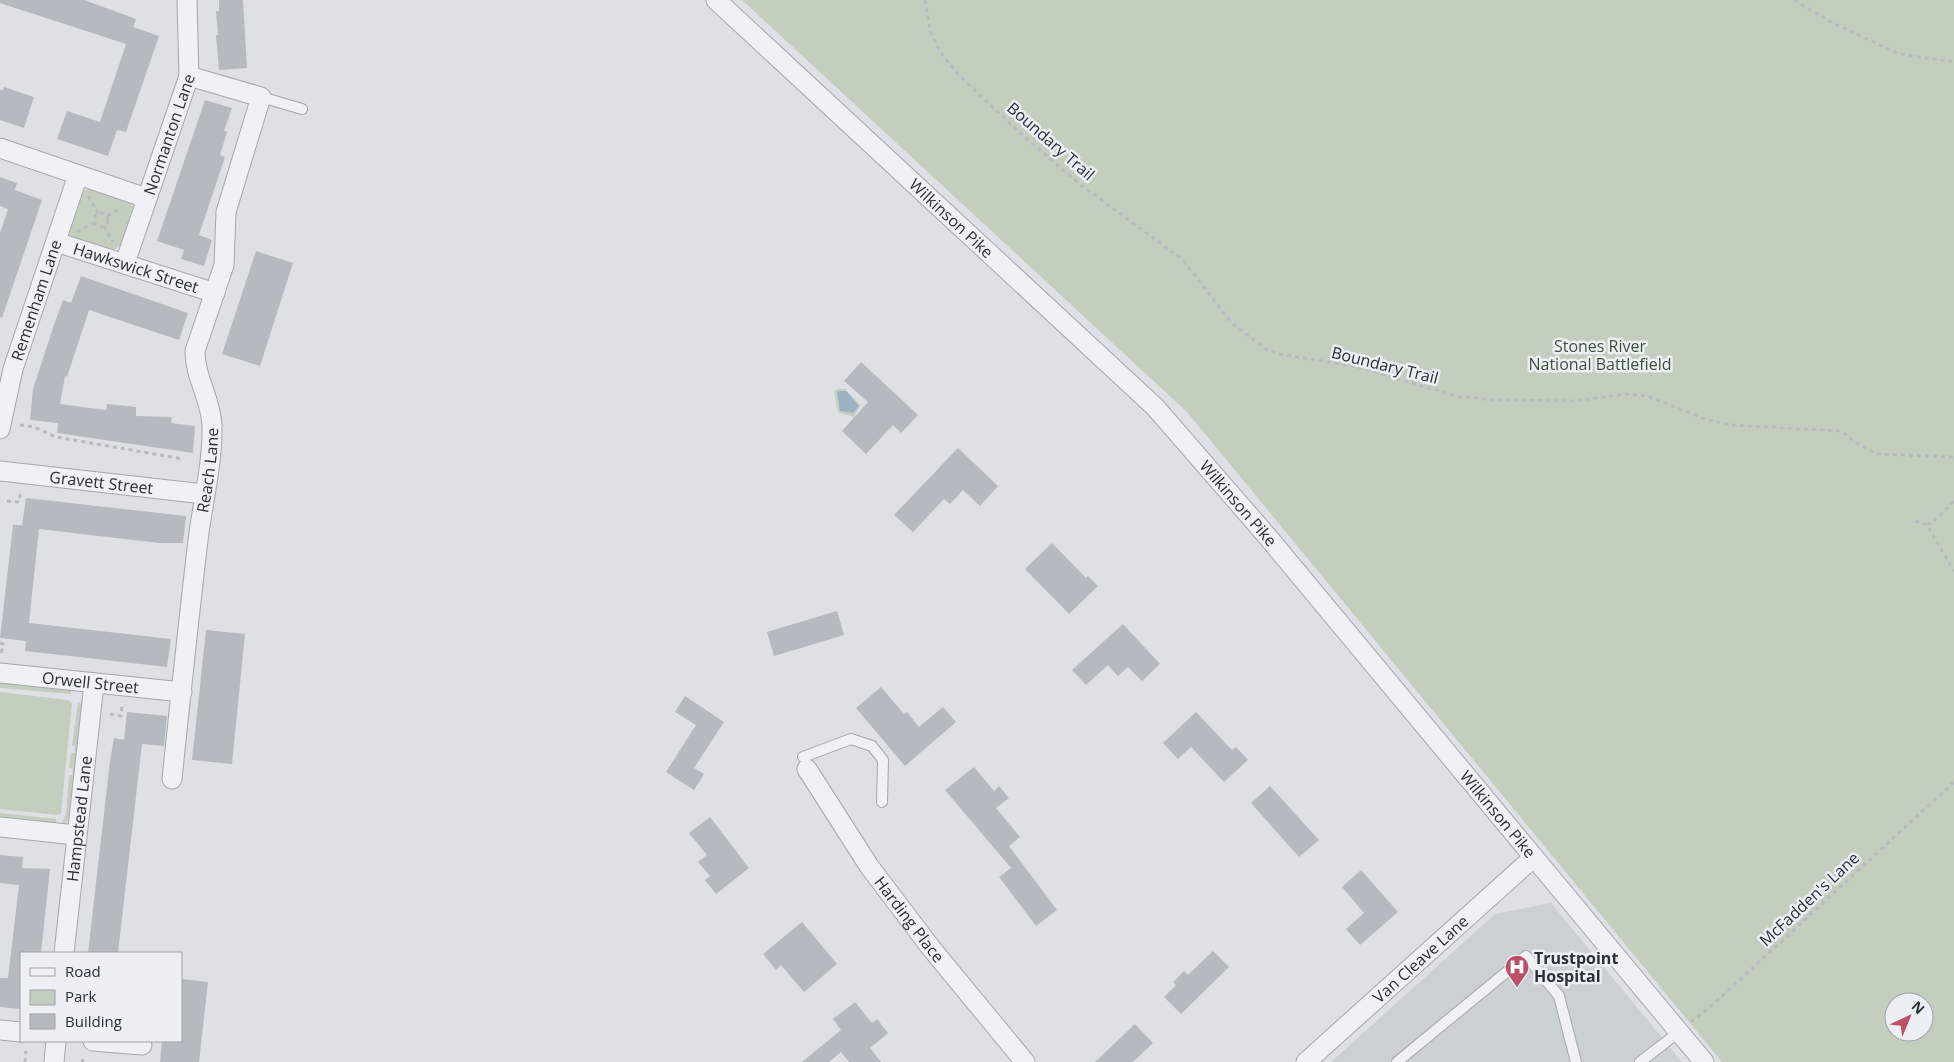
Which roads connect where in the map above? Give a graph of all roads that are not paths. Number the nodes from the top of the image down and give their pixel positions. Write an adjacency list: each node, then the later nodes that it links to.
1 (187, 0): 3 (street, Normanton Lane)
2 (716, 0): 23 (street, Wilkinson Pike)
3 (189, 76): 4 (street); 8 (street, Normanton Lane)
4 (261, 97): 5 (lane); 11 (street, Reach Lane)
5 (302, 109)
6 (0, 148): 7 (street)
7 (78, 174): 8 (street); 9 (street, Remenham Lane)
8 (146, 198): 10 (street, Normanton Lane)
9 (56, 242): 10 (street, Hawkswick Street); 12 (street, Remenham Lane)
10 (125, 263): 11 (street, Hawkswick Street)
11 (215, 293): 14 (street, Reach Lane)
12 (0, 429)
13 (0, 471): 14 (street, Gravett Street)
14 (204, 494): 17 (street, Reach Lane)
15 (1, 664): 16 (street, Orwell Street)
16 (94, 684): 17 (street, Orwell Street); 22 (street, Hampstead Lane)
17 (182, 692): 19 (street, Reach Lane)
18 (805, 763): 20 (lane); 32 (street, Harding Place)
19 (172, 779)
20 (882, 802)
21 (0, 827): 22 (street)
22 (76, 835): 24 (street, Hampstead Lane)
23 (1534, 857): 27 (street, Wilkinson Pike); 33 (street, Van Cleave Lane)
24 (64, 952)
25 (0, 1030): 26 (street)
26 (20, 1032)
27 (1679, 1032): 36 (lane); 37 (street, Wilkinson Pike)
28 (56, 1042): 31 (street)
29 (99, 1042): 30 (street)
30 (142, 1049)
31 (54, 1062)
32 (1026, 1062)
33 (1306, 1062)
34 (1397, 1062): 35 (lane)
35 (1576, 1062)
36 (1640, 1062)
37 (1704, 1062)

